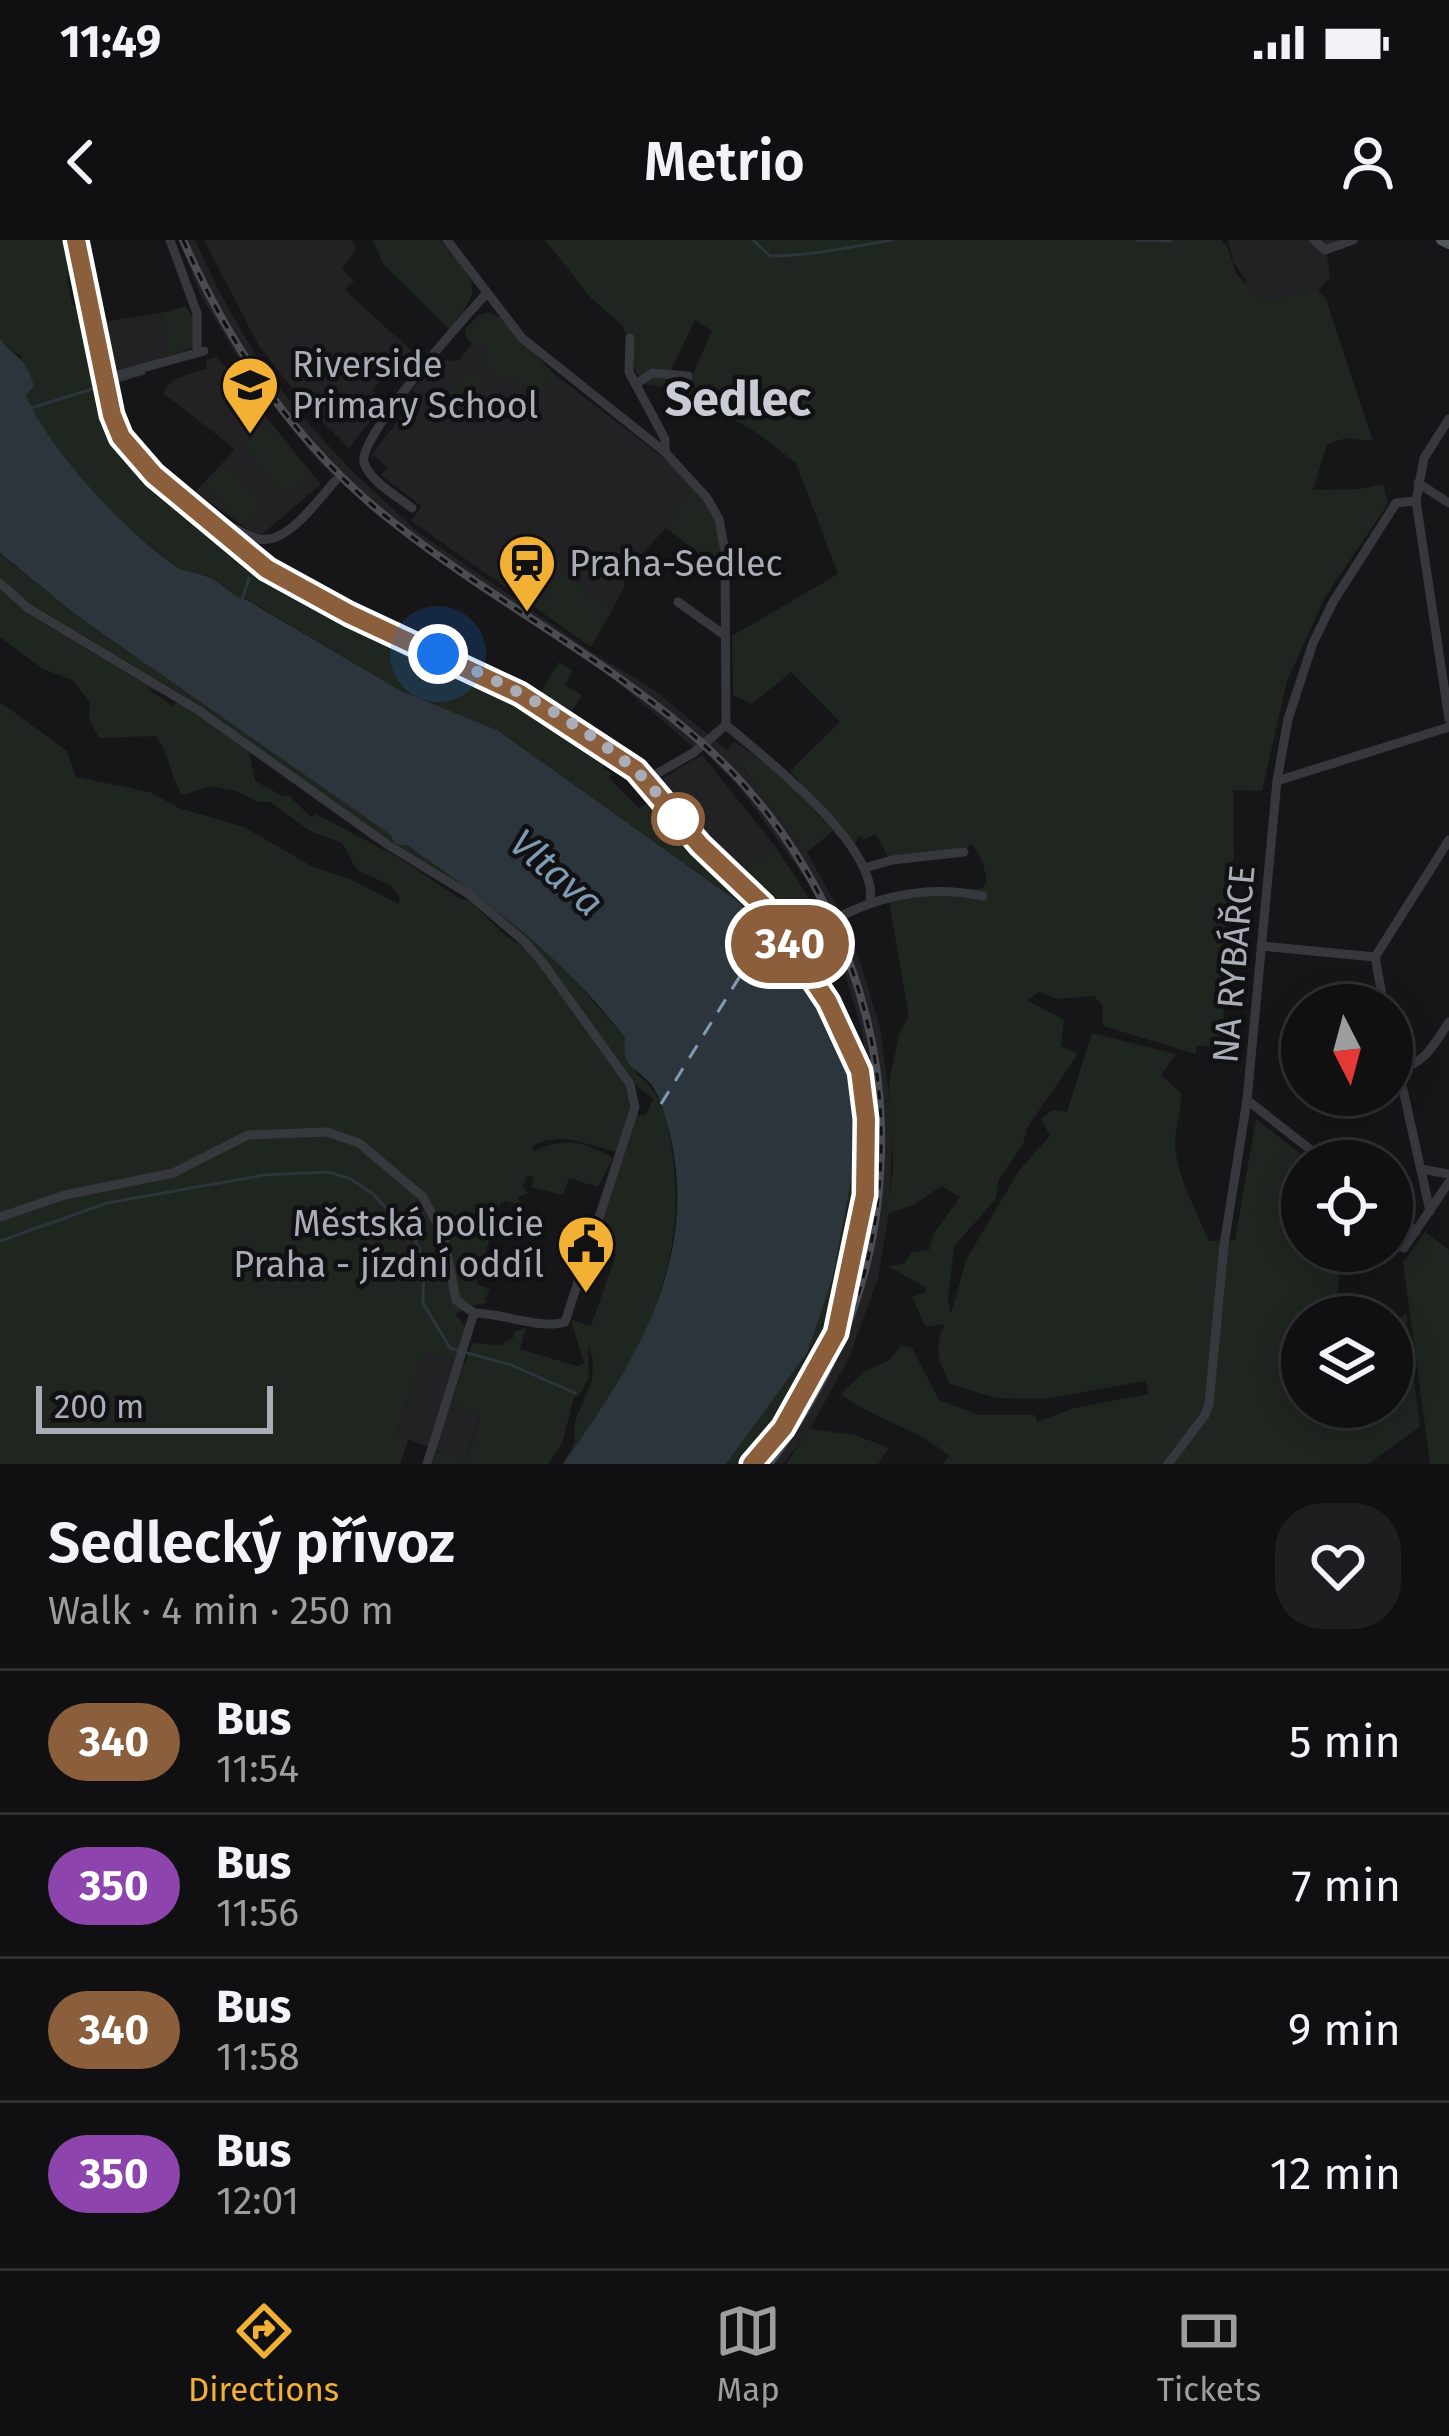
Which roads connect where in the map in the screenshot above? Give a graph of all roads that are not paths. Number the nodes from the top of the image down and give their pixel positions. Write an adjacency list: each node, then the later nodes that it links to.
1 (76, 240): 9 (main road)
2 (170, 240): 9 (street)
3 (447, 240): 6 (street)
4 (1314, 240): 5 (street)
5 (1353, 240)
6 (486, 294): 12 (street); 17 (street)
7 (630, 338): 10 (street)
8 (688, 376): 10 (street)
9 (104, 379): 18 (main road)
10 (636, 384): 12 (street)
11 (1449, 418): 14 (street)
12 (664, 452): 21 (street)
13 (334, 482): 18 (street)
14 (1418, 483): 15 (street); 16 (street)
15 (1416, 501): 22 (street); 25 (street, NA RYBÁŘCE)
16 (1449, 503)
17 (412, 508)
18 (213, 526): 24 (main road)
19 (0, 583): 47 (street)
20 (678, 602): 21 (street)
21 (723, 634): 23 (street)
22 (1449, 723): 25 (street)
23 (726, 724): 24 (street); 28 (street)
24 (646, 780): 31 (main road)
25 (1277, 782): 32 (street, NA RYBÁŘCE)
26 (1449, 840): 33 (street)
27 (964, 852): 28 (street)
28 (865, 868): 30 (street)
29 (983, 896): 30 (street)
30 (870, 903): 31 (street)
31 (790, 945): 49 (main road)
32 (1261, 946): 33 (street); 37 (street, NA RYBÁŘCE)
33 (1375, 957): 34 (street)
34 (1380, 984)
35 (1449, 1022): 36 (street)
36 (1413, 1066)
37 (1247, 1100): 39 (street); 50 (street, NA RYBÁŘCE)
38 (1409, 1116): 40 (street)
39 (1298, 1140)
40 (1421, 1169): 41 (street); 42 (street)
41 (1449, 1178): 42 (street)
42 (1430, 1210): 45 (street)
43 (0, 1217): 47 (street)
44 (1413, 1230): 45 (street)
45 (1416, 1232): 46 (street)
46 (1413, 1236)
47 (474, 1312): 48 (street)
48 (427, 1464)
49 (752, 1464)
50 (1168, 1464)

